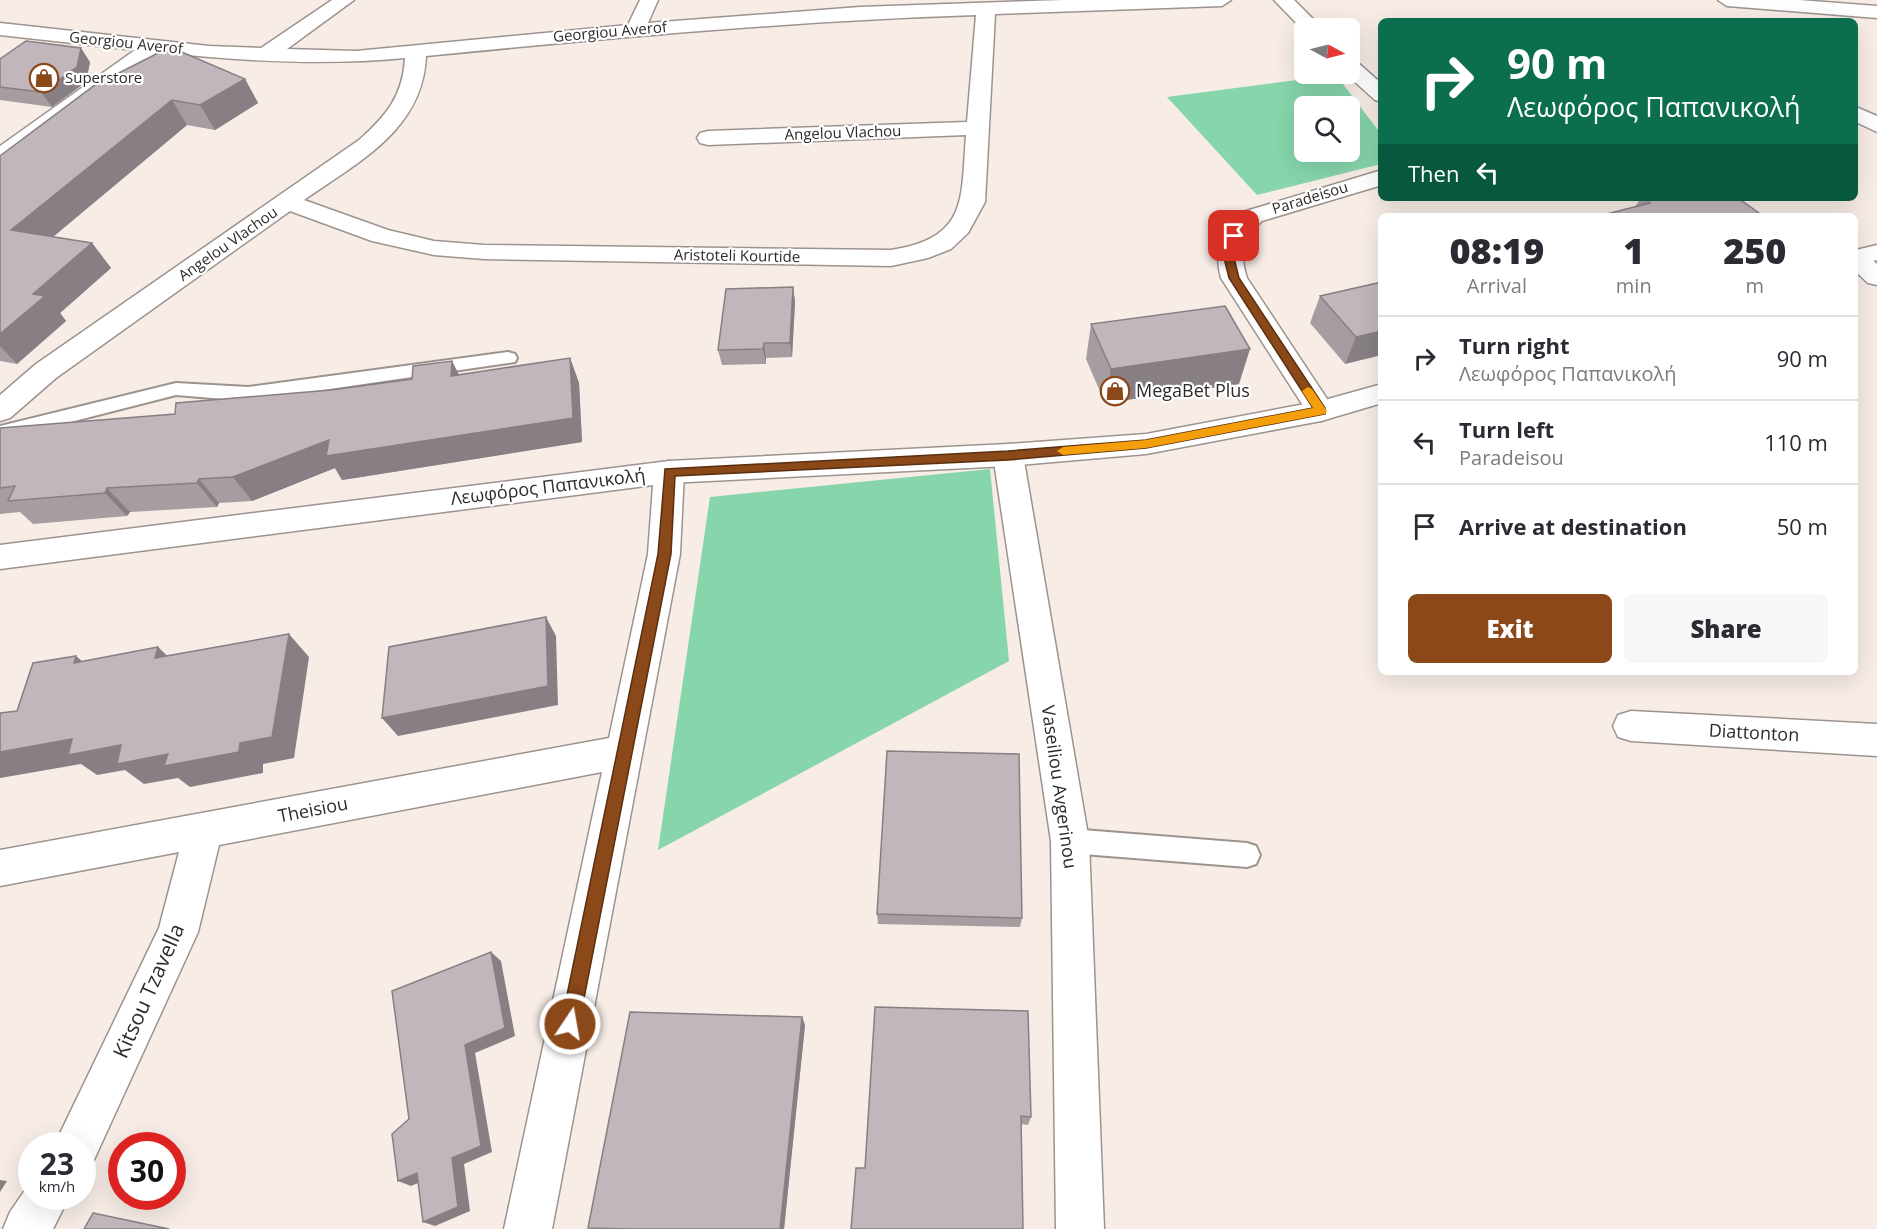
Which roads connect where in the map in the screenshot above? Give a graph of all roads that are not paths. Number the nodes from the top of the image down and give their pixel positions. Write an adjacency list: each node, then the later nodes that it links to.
1 (345, 0): 15 (street)
2 (649, 0): 12 (street)
3 (1222, 0): 8 (street, Georgiou Averof)
4 (1282, 0): 10 (street)
5 (1727, 0): 6 (street)
6 (1754, 1): 9 (street)
7 (863, 6): 8 (street, Georgiou Averof); 12 (street, Georgiou Averof)
8 (986, 8): 20 (street, Aristoteli Kourtide)
9 (1877, 12)
10 (1301, 18)
11 (0, 29): 13 (street, Georgiou Averof)
12 (635, 30): 14 (street, Georgiou Averof)
13 (153, 46): 15 (street, Georgiou Averof); 22 (street)
14 (416, 51): 15 (street, Georgiou Averof); 24 (street, Angelou Vlachou)
15 (264, 55)
16 (1360, 75): 17 (street)
17 (1378, 92)
18 (1858, 114): 19 (street)
19 (1877, 125)
20 (979, 128): 21 (street, Angelou Vlachou); 24 (street, Aristoteli Kourtide)
21 (708, 138)
22 (0, 157)
23 (1378, 178): 32 (street, Paradeisou)
24 (288, 202): 31 (street, Angelou Vlachou)
25 (1877, 252): 26 (street)
26 (1858, 258)
27 (1858, 261): 28 (street)
28 (1877, 277)
29 (508, 358): 33 (lane)
30 (1378, 394): 32 (street, Λεωφόρος Παπανικολή)
31 (0, 411)
32 (1321, 411): 34 (street, Λεωφόρος Παπανικολή)
33 (0, 433)
34 (1008, 455): 35 (street, Λεωφόρος Παπανικολή); 41 (street, Vaseiliou Avgerinou)
35 (669, 472): 36 (street, Λεωφόρος Παπανικολή); 39 (street)
36 (0, 557)
37 (1631, 726): 38 (street, Diattonton)
38 (1877, 740)
39 (626, 751): 40 (street, Theisiou); 47 (street)
40 (204, 830): 43 (street, Theisiou); 44 (street, Kitsou Tzavella)
41 (1070, 841): 42 (lane); 48 (street, Vaseiliou Avgerinou)
42 (1247, 855)
43 (0, 868)
44 (84, 1132)
45 (38, 1210): 46 (street)
46 (27, 1229)
47 (528, 1229)
48 (1080, 1229)

